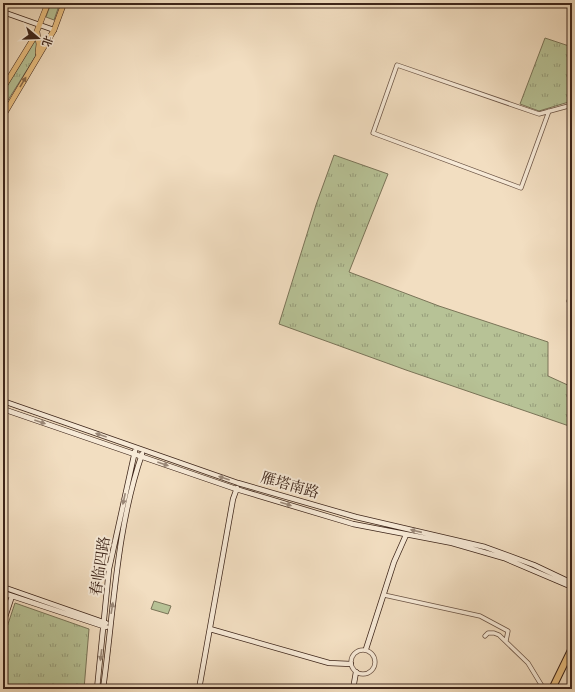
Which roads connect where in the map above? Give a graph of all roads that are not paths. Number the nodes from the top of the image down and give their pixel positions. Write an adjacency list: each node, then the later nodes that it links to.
1 (48, 3): 4 (main road)
2 (64, 3): 5 (main road)
3 (3, 12): 4 (street)
4 (40, 24): 5 (street); 6 (main road)
5 (54, 30): 7 (main road)
6 (37, 32): 7 (main road); 8 (main road)
7 (36, 60): 11 (main road, one-way to 7)
8 (3, 88)
9 (572, 105): 10 (street)
10 (549, 111): 10 (street)
11 (3, 116)
12 (572, 292): 13 (street)
13 (569, 301)
14 (3, 402): 16 (street, 雁塔南路, one-way to 14)
15 (3, 409): 18 (street, 雁塔南路, one-way to 18)
16 (136, 448): 17 (street, 雁塔南路); 18 (street, 春临四路)
17 (143, 450): 19 (street, 春临四路); 20 (street, 雁塔南路, one-way to 17)
18 (134, 454): 19 (street, 雁塔南路); 30 (street, 春临四路, one-way to 30)
19 (141, 456): 21 (street, 雁塔南路, one-way to 21); 30 (street, 春临四路, one-way to 19)
20 (238, 483): 21 (street); 23 (street, 雁塔南路, one-way to 20)
21 (236, 489): 22 (street, 雁塔南路, one-way to 22); 31 (street)
22 (406, 534): 25 (street, 雁塔南路); 27 (street)
23 (572, 583)
24 (3, 587): 30 (street)
25 (572, 587)
26 (3, 593): 28 (street)
27 (384, 595): 33 (street); 35 (street)
28 (12, 596): 29 (street); 30 (street)
29 (3, 623)
30 (107, 625): 38 (street, 春临四路, one-way to 38); 39 (street, 春临四路)
31 (210, 629): 36 (street); 40 (street)
32 (485, 636): 33 (street)
33 (506, 641): 42 (street)
34 (572, 648): 43 (highway)
35 (366, 650): 36 (street); 37 (street)
36 (351, 664): 37 (street)
37 (356, 672): 41 (street)
38 (97, 689)
39 (103, 689)
40 (199, 689)
41 (353, 689)
42 (547, 689)
43 (552, 689)

